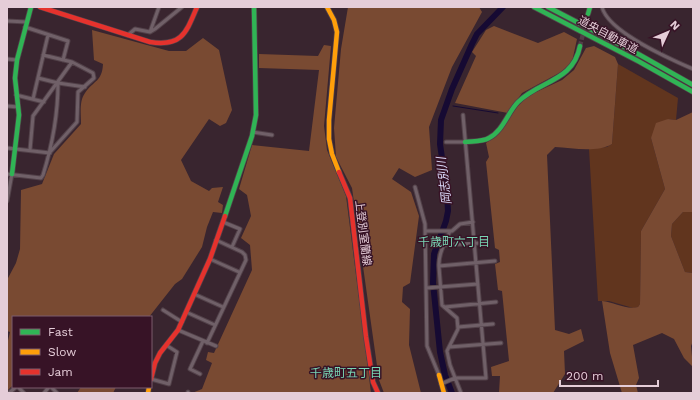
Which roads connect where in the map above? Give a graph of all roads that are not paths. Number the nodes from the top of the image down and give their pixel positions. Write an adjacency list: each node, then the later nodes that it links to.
1 (32, 7): 14 (main road)
2 (40, 7): 17 (main road)
3 (159, 7): 15 (street)
4 (182, 7): 15 (street)
5 (197, 7): 17 (main road)
6 (254, 7): 36 (main road)
7 (327, 7): 90 (main road, 上登別室蘭線)
8 (534, 7): 29 (main road, 道央自動車道)
9 (548, 7): 27 (main road, 道央自動車道)
10 (590, 7): 12 (main road)
11 (602, 7): 24 (street)
12 (588, 14)
13 (7, 21): 14 (street)
14 (26, 25): 16 (street); 21 (main road)
15 (150, 32): 17 (street)
16 (48, 35): 19 (street); 22 (street)
17 (128, 35)
18 (580, 46): 39 (main road)
19 (43, 55): 22 (street); 25 (street)
20 (7, 59): 21 (street)
21 (17, 60): 30 (main road)
22 (63, 60): 23 (street)
23 (72, 62): 26 (street); 28 (street)
24 (693, 69)
25 (38, 78): 26 (street); 31 (street)
26 (58, 83): 28 (street); 32 (street); 43 (street)
27 (693, 85)
28 (85, 87): 43 (street)
29 (693, 92)
30 (16, 95): 31 (street); 34 (main road)
31 (33, 99): 32 (street)
32 (44, 102): 42 (street)
33 (7, 106): 34 (street)
34 (18, 107): 41 (main road)
35 (463, 116): 39 (street)
36 (253, 132): 37 (street); 47 (main road)
37 (272, 135)
38 (446, 142): 39 (street)
39 (465, 142): 48 (street)
40 (7, 148): 41 (street)
41 (15, 148): 42 (street); 44 (main road)
42 (30, 150): 43 (street)
43 (50, 153): 44 (street)
44 (10, 174): 46 (street)
45 (415, 187): 49 (street)
46 (7, 200)
47 (222, 222): 51 (main road); 55 (street)
48 (473, 222): 50 (street); 52 (street)
49 (426, 231): 50 (street); 63 (street)
50 (450, 231): 54 (street)
51 (216, 240): 55 (street); 56 (main road)
52 (474, 243): 53 (street); 54 (street); 58 (street)
53 (481, 243)
54 (444, 245): 59 (street)
55 (232, 247): 60 (street)
56 (210, 259): 60 (street); 64 (main road)
57 (495, 261): 58 (street)
58 (476, 263): 59 (street); 61 (street)
59 (439, 266): 62 (street)
60 (239, 272): 68 (street)
61 (478, 284): 62 (street); 66 (street)
62 (441, 287): 63 (street); 67 (street)
63 (428, 288): 86 (street)
64 (194, 294): 68 (street); 70 (main road)
65 (496, 302): 66 (street)
66 (480, 304): 67 (street); 74 (street)
67 (445, 307): 75 (street)
68 (223, 308): 73 (street)
69 (163, 310): 71 (street)
70 (186, 312): 71 (main road); 73 (street)
71 (182, 322): 76 (main road)
72 (493, 324): 74 (street)
73 (215, 325): 78 (street)
74 (481, 325): 75 (street); 80 (street)
75 (458, 327): 83 (street)
76 (178, 330): 77 (street); 81 (main road)
77 (203, 341): 78 (street); 84 (street)
78 (207, 343): 82 (street)
79 (501, 343): 80 (street)
80 (483, 344): 83 (street); 87 (street)
81 (166, 345): 85 (main road); 88 (street)
82 (216, 346)
83 (449, 348): 87 (street)
84 (200, 374)
85 (152, 375)
86 (439, 375): 89 (main road)
87 (454, 378): 89 (street); 92 (street)
88 (152, 379)
89 (443, 383): 91 (main road)
90 (378, 393)
91 (444, 393)
92 (461, 393)

